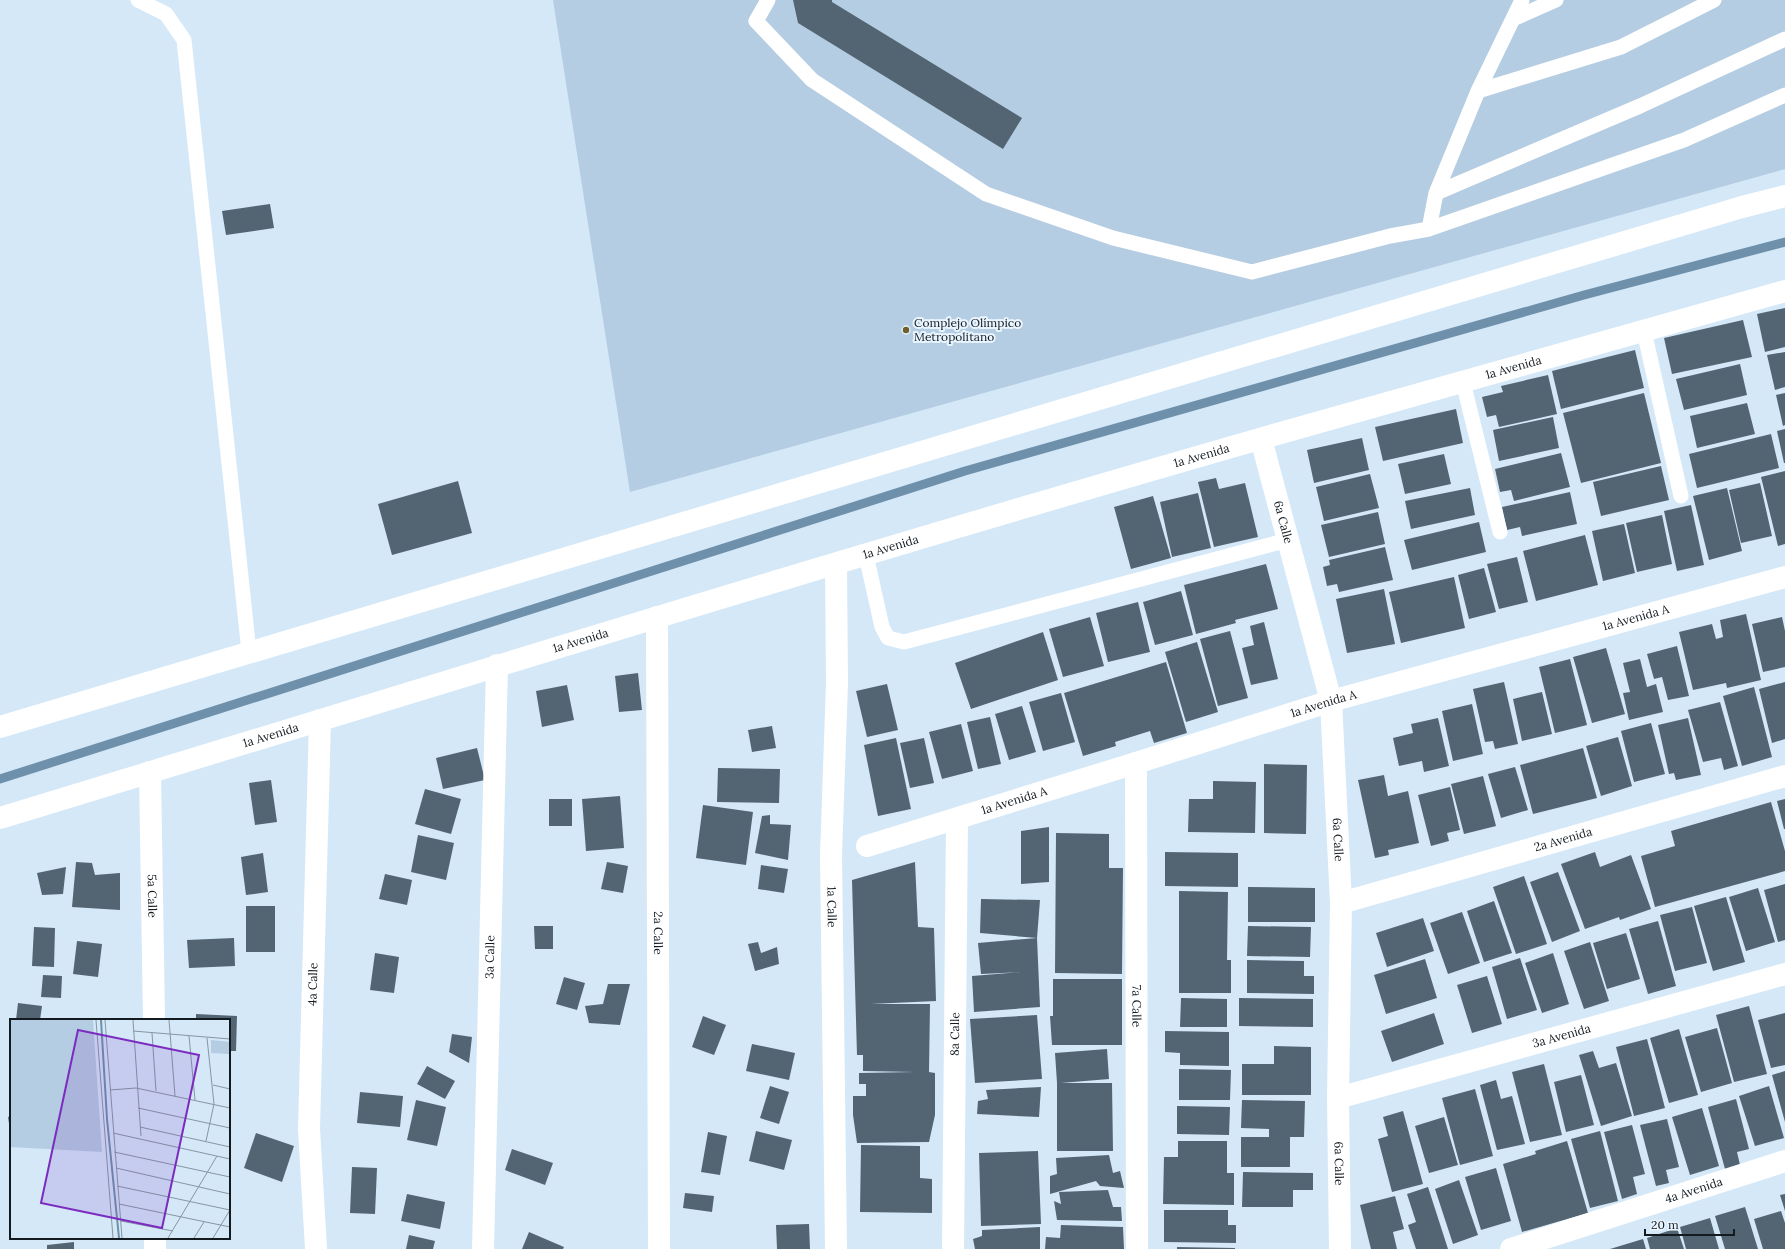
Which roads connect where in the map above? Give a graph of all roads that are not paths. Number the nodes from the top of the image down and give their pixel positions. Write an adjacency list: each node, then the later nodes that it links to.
1 (138, 0): 24 (lane)
2 (768, 0): 12 (lane)
3 (1522, 0): 6 (lane)
4 (1556, 0): 6 (lane)
5 (1714, 0): 8 (lane)
6 (1513, 19): 8 (lane)
7 (1785, 39): 10 (lane)
8 (1478, 91): 10 (lane)
9 (1785, 95): 12 (lane)
10 (1436, 193): 12 (lane)
11 (1785, 196): 24 (street)
12 (1429, 229)
13 (1785, 291): 14 (street, 1a Avenida)
14 (1644, 332): 15 (street, 1a Avenida); 17 (lane)
15 (1463, 382): 16 (street, 1a Avenida); 18 (lane)
16 (1261, 439): 19 (street, 6a Calle); 20 (street, 1a Avenida)
17 (1681, 496)
18 (1500, 532)
19 (1288, 540): 20 (lane); 26 (street, 6a Calle)
20 (866, 555): 21 (street, 1a Avenida)
21 (836, 564): 23 (street, 1a Avenida); 43 (street, 1a Calle)
22 (1785, 576): 26 (street, 1a Avenida A)
23 (657, 617): 25 (street, 1a Avenida); 42 (street, 2a Calle)
24 (249, 652): 28 (street)
25 (497, 665): 27 (street, 1a Avenida); 41 (street, 3a Calle)
26 (1331, 701): 29 (street, 1a Avenida A); 35 (street, 6a Calle)
27 (320, 720): 30 (street, 1a Avenida); 40 (street, 4a Calle)
28 (0, 727)
29 (1136, 763): 33 (street, 1a Avenida A); 45 (street, 7a Calle)
30 (150, 772): 32 (street, 1a Avenida); 37 (street, 5a Calle)
31 (1785, 776): 35 (street, 2a Avenida)
32 (0, 818)
33 (957, 819): 34 (street, 1a Avenida A); 44 (street, 8a Calle)
34 (867, 846)
35 (1341, 903): 38 (street, 6a Calle)
36 (1785, 974): 38 (street, 3a Avenida)
37 (154, 1019)
38 (1338, 1098): 46 (street, 6a Calle)
39 (1785, 1161): 47 (street, 4a Avenida)
40 (316, 1249)
41 (483, 1249)
42 (659, 1249)
43 (836, 1249)
44 (953, 1249)
45 (1137, 1249)
46 (1340, 1249)
47 (1512, 1249)

